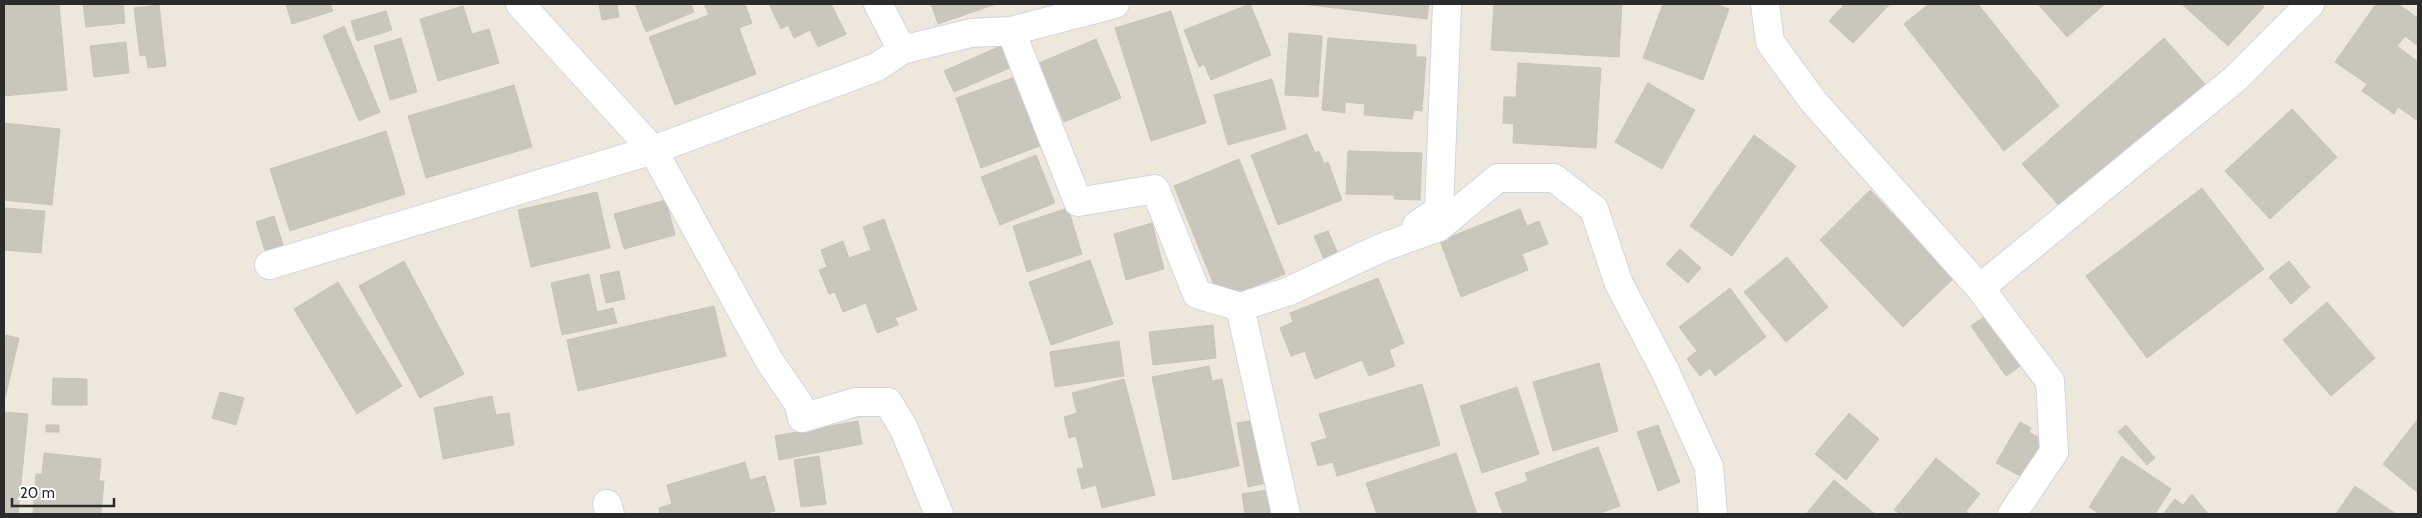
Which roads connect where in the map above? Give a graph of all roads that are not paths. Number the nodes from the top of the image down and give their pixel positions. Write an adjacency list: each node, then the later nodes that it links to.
1 (520, 4): 9 (street)
2 (878, 4): 8 (street)
3 (1115, 4): 7 (street)
4 (1447, 4): 10 (street)
5 (1764, 4): 12 (street)
6 (2310, 4): 12 (street)
7 (1011, 31): 8 (street); 13 (street)
8 (902, 50): 9 (street)
9 (653, 150): 11 (street); 14 (street)
10 (1381, 248): 13 (street); 16 (street)
11 (268, 265)
12 (1980, 288): 17 (street)
13 (1240, 307): 15 (street)
14 (939, 514)
15 (1286, 514)
16 (1713, 514)
17 (2012, 514)

